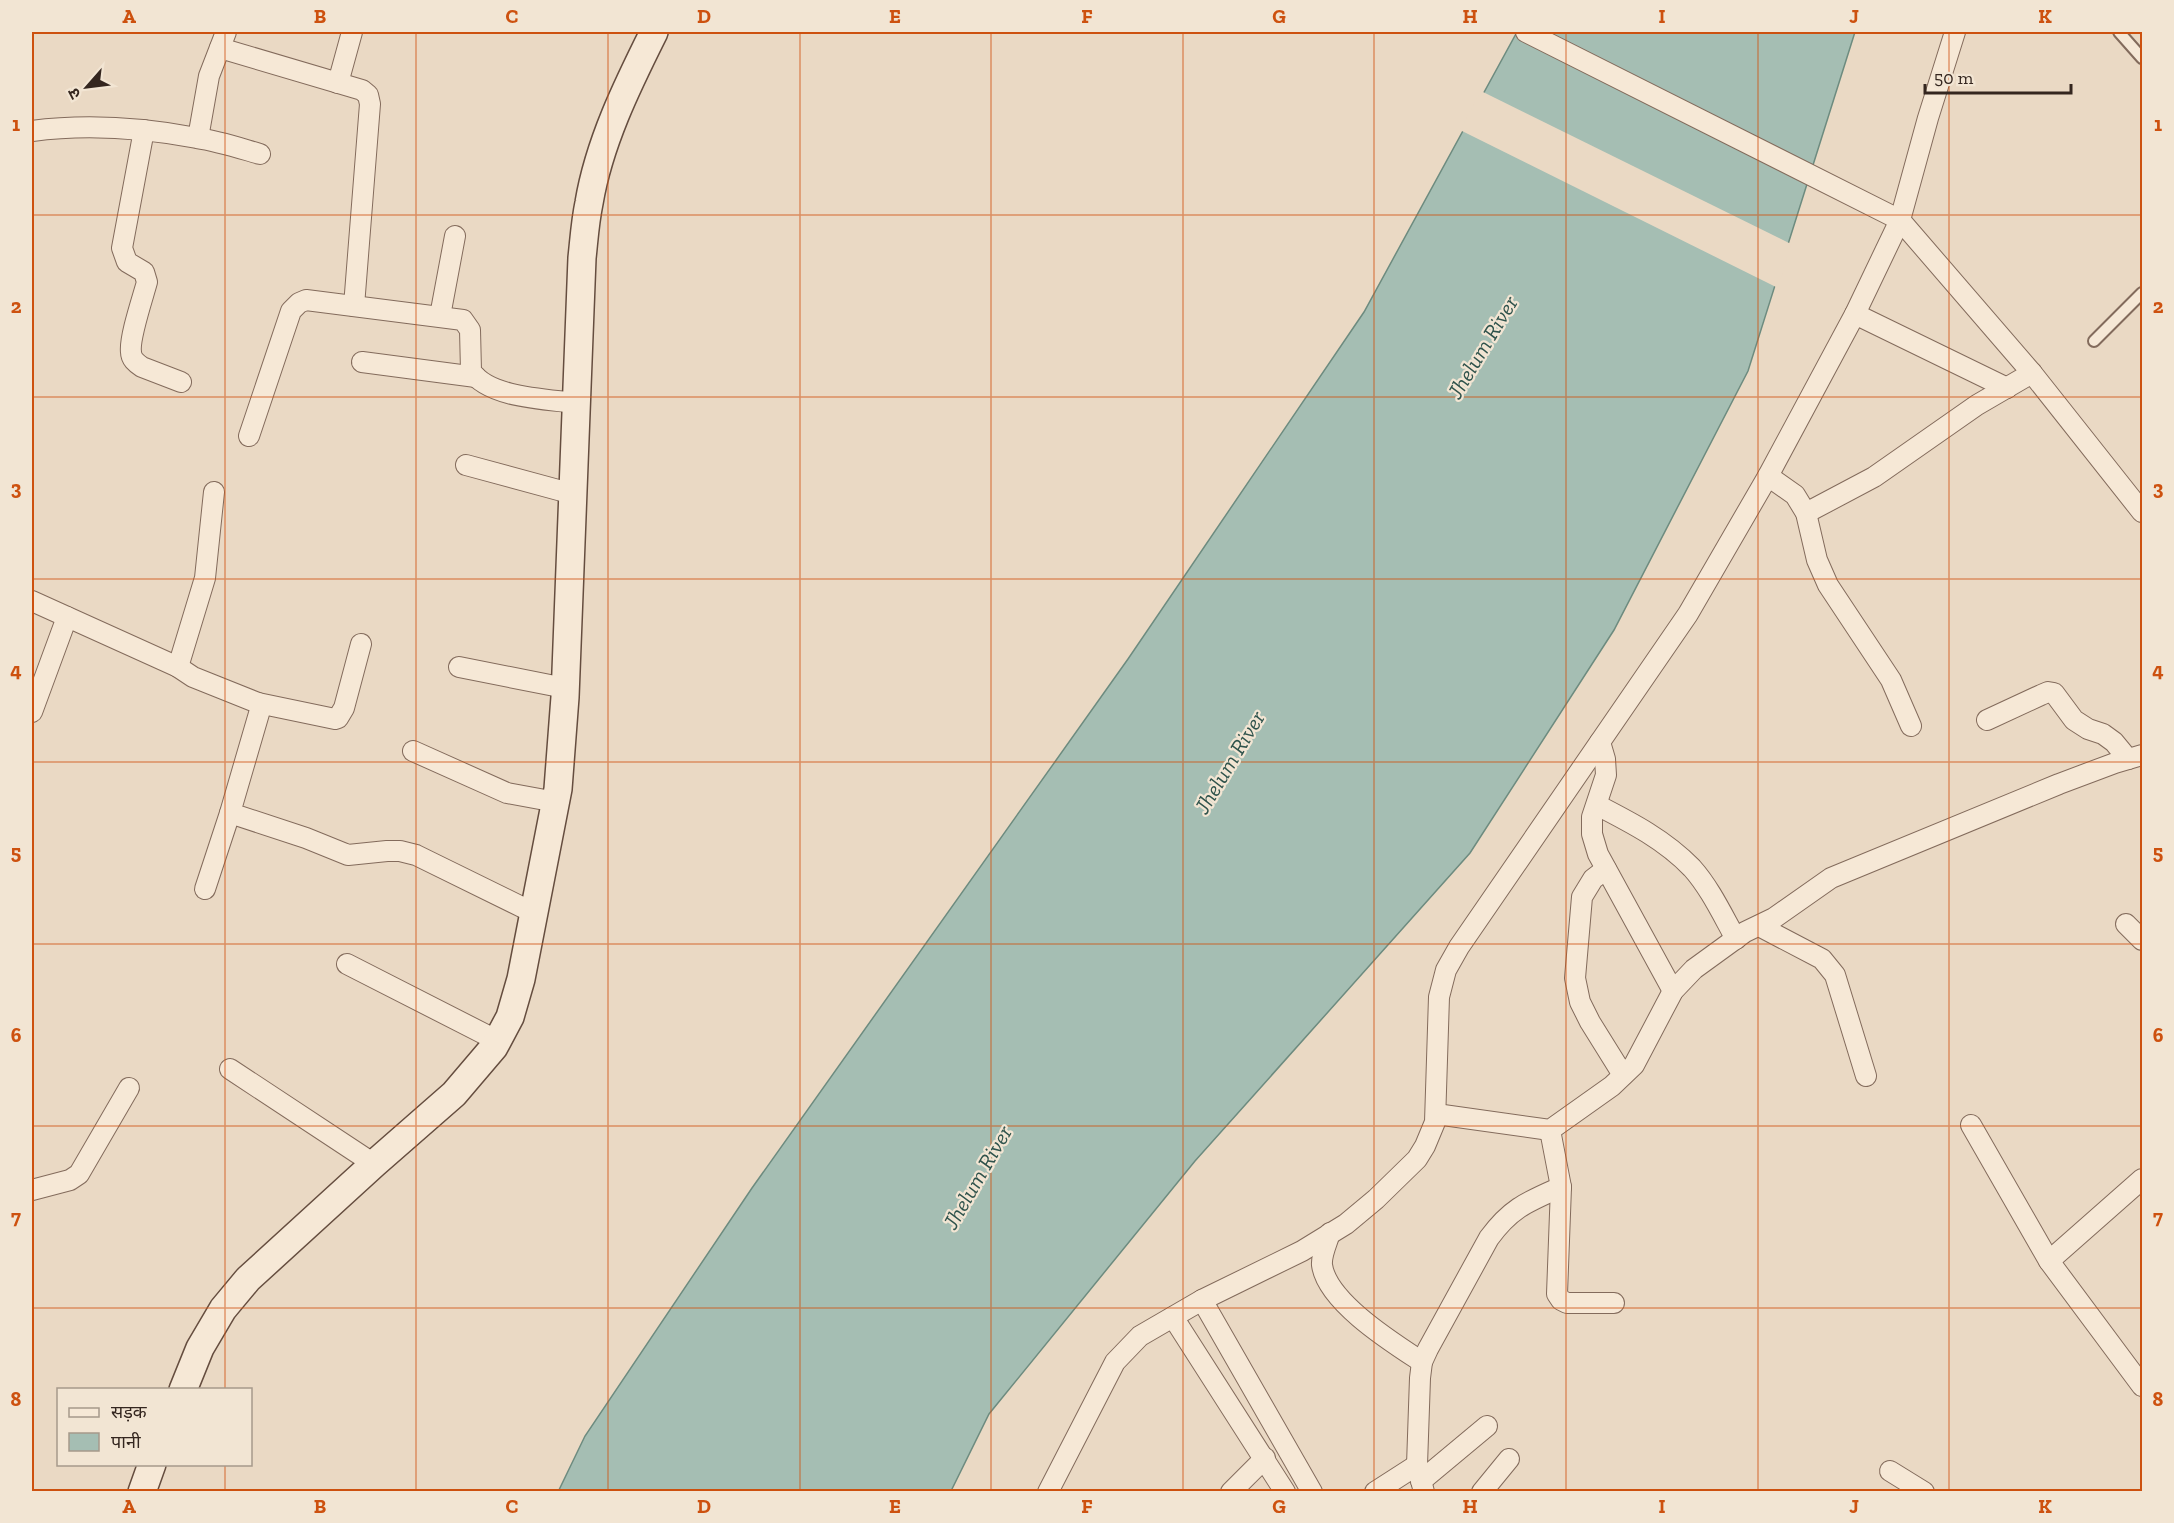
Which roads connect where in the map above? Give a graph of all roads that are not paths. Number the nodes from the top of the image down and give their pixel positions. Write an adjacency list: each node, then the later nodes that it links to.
1 (352, 32): 8 (street)
2 (654, 32): 25 (street)
3 (1526, 32): 13 (street)
4 (1955, 32): 13 (street)
5 (2119, 32): 7 (lane)
6 (223, 40): 8 (street); 11 (street)
7 (2142, 58)
8 (338, 83): 16 (street)
9 (144, 130): 10 (street); 11 (street); 23 (street)
10 (32, 131)
11 (198, 138): 12 (street)
12 (260, 154)
13 (1900, 220): 17 (street); 21 (street)
14 (455, 236): 18 (street)
15 (2142, 293): 19 (lane)
16 (354, 306): 18 (street); 26 (street)
17 (1855, 314): 24 (street); 28 (street)
18 (440, 316): 22 (street)
19 (2094, 341)
20 (362, 362): 22 (street)
21 (2032, 373): 24 (street); 31 (street)
22 (476, 377): 25 (street)
23 (181, 382)
24 (2007, 388): 32 (street)
25 (576, 403): 30 (street)
26 (249, 436)
27 (466, 465): 30 (street)
28 (1768, 476): 32 (street); 44 (street)
29 (214, 492): 36 (street)
30 (573, 494): 39 (street)
31 (2142, 512)
32 (1806, 513): 43 (street)
33 (32, 601): 34 (street)
34 (67, 617): 36 (street); 38 (street)
35 (360, 644): 40 (street)
36 (178, 667): 40 (street)
37 (459, 667): 39 (street)
38 (36, 687): 41 (street)
39 (565, 688): 47 (street)
40 (258, 703): 49 (street)
41 (32, 712)
42 (1987, 720): 46 (street)
43 (1911, 726)
44 (1600, 742): 48 (street); 64 (street)
45 (413, 751): 47 (street)
46 (2135, 757): 54 (street)
47 (556, 802): 52 (street)
48 (1597, 805): 50 (street); 55 (street)
49 (230, 813): 51 (street); 52 (street)
50 (1606, 869): 58 (street); 61 (street)
51 (205, 889)
52 (534, 913): 59 (street)
53 (2126, 924): 56 (street)
54 (1759, 926): 55 (street); 62 (street)
55 (1736, 939): 58 (street)
56 (2142, 940)
57 (347, 964): 59 (street)
58 (1673, 991): 61 (street)
59 (498, 1041): 67 (street)
60 (230, 1069): 67 (street)
61 (1623, 1075): 66 (street)
62 (1866, 1076)
63 (129, 1088): 70 (street)
64 (1436, 1114): 66 (street); 71 (street)
65 (1971, 1125): 72 (street)
66 (1550, 1130): 69 (street)
67 (374, 1164): 77 (street)
68 (2142, 1179): 72 (street)
69 (1561, 1187): 73 (street); 75 (street)
70 (32, 1190)
71 (1330, 1233): 74 (street); 75 (street)
72 (2049, 1261): 76 (street)
73 (1614, 1303)
74 (1187, 1308): 79 (street); 85 (street); 88 (street)
75 (1422, 1362): 83 (street)
76 (2142, 1386)
77 (183, 1388)
78 (1487, 1426): 83 (street)
79 (1265, 1458): 86 (street); 87 (street)
80 (1509, 1459): 90 (street)
81 (151, 1466): 84 (street)
82 (1890, 1471): 91 (street)
83 (1421, 1479): 89 (street)
84 (142, 1491)
85 (1048, 1491)
86 (1231, 1491)
87 (1286, 1491)
88 (1312, 1491)
89 (1375, 1491)
90 (1482, 1491)
91 (1924, 1491)

